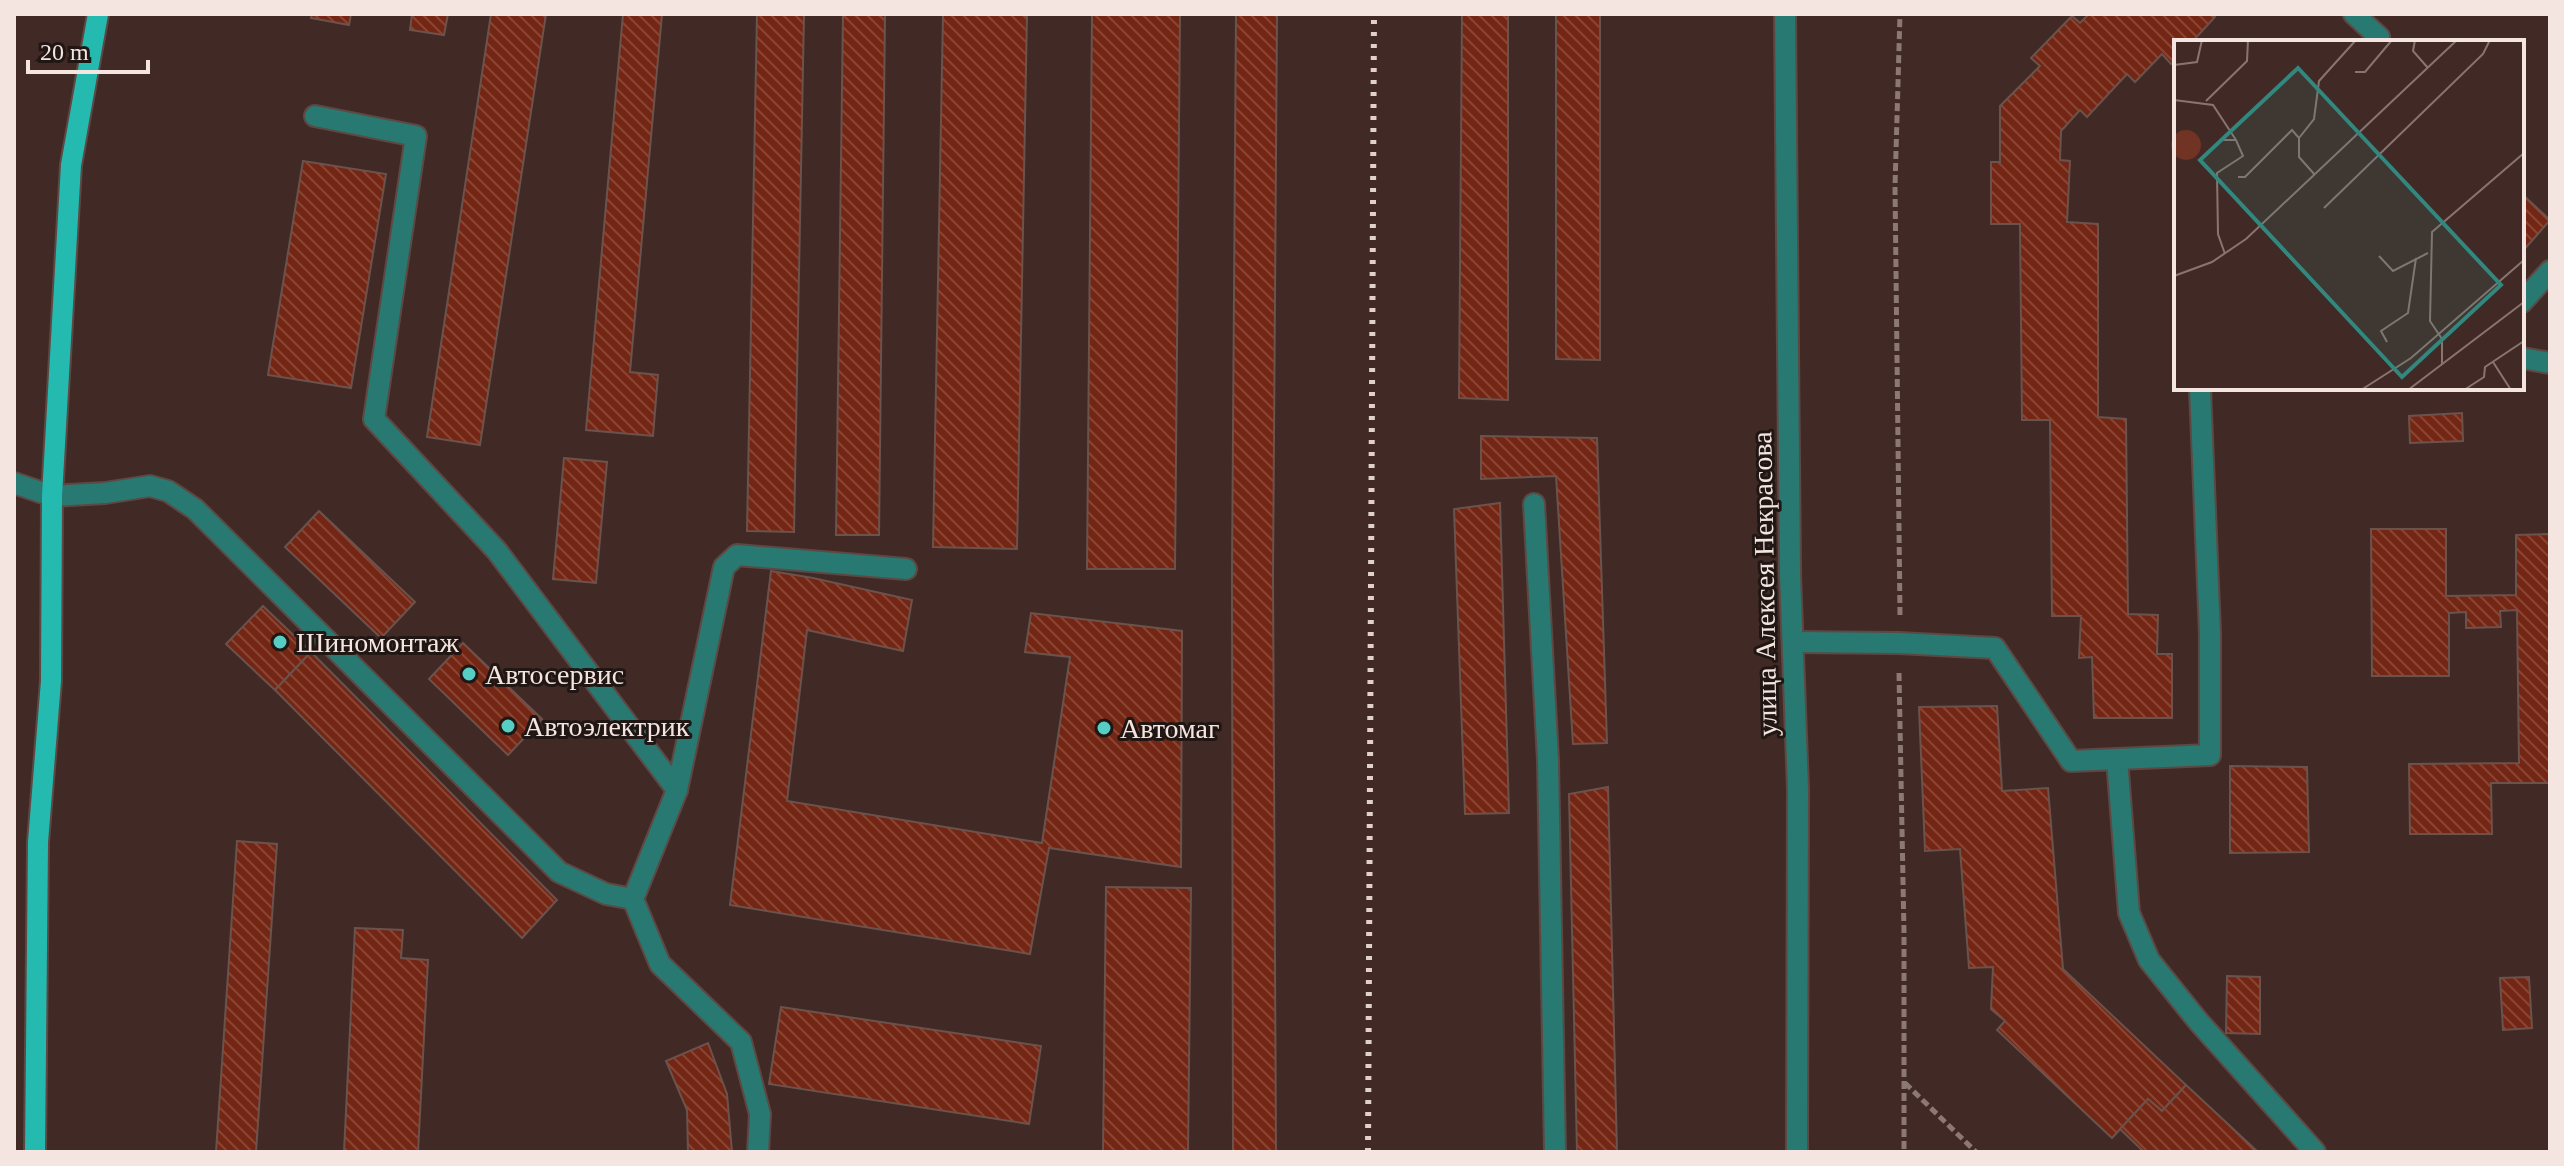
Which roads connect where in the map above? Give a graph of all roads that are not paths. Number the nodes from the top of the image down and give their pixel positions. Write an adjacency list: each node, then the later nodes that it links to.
1 (98, 14): 12 (main road)
2 (1785, 14): 15 (street, улица Алексея Некрасова)
3 (2354, 14): 4 (street)
4 (2378, 40)
5 (315, 116): 17 (street)
6 (2550, 271): 7 (street)
7 (2524, 300)
8 (2524, 358): 9 (street)
9 (2550, 363)
10 (2200, 390): 16 (street)
11 (14, 483): 12 (street)
12 (52, 496): 18 (street); 19 (main road)
13 (1534, 504): 21 (street)
14 (906, 569): 17 (street)
15 (1793, 642): 16 (street); 22 (street, улица Алексея Некрасова)
16 (2117, 759): 23 (street)
17 (677, 790): 18 (street)
18 (633, 899): 20 (street)
19 (35, 1152)
20 (758, 1152)
21 (1555, 1152)
22 (1797, 1152)
23 (2315, 1152)

